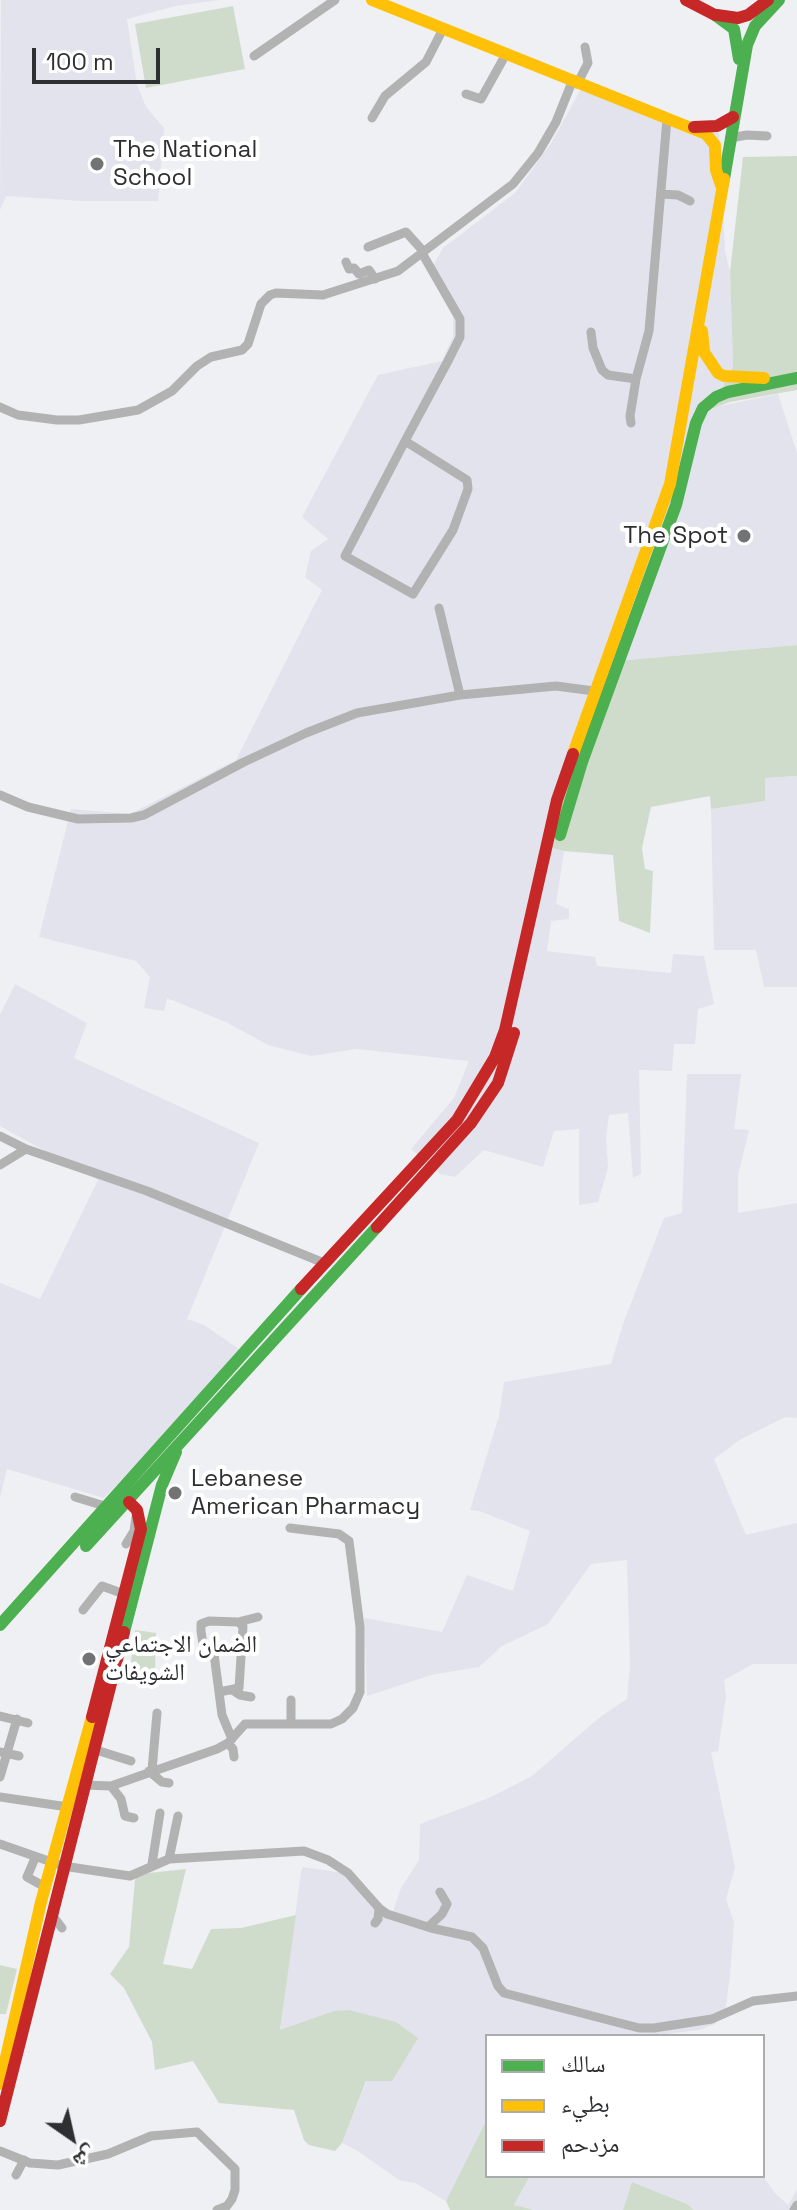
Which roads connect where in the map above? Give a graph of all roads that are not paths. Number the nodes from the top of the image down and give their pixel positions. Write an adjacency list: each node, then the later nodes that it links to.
1 (335, 0): 10 (street)
2 (372, 0): 7 (main road)
3 (686, 0): 6 (main road)
4 (768, 0): 6 (main road)
5 (779, 0): 11 (main road)
6 (715, 15): 11 (main road)
7 (443, 29): 9 (main road); 15 (street)
8 (585, 47): 12 (street)
9 (506, 54): 12 (main road); 13 (street)
10 (254, 56)
11 (740, 75): 14 (main road)
12 (575, 83): 16 (main road); 24 (street)
13 (466, 94)
14 (733, 117): 17 (main road); 19 (main road)
15 (372, 118)
16 (667, 119): 17 (main road); 21 (street)
17 (691, 127): 20 (main road)
18 (767, 136): 19 (street)
19 (730, 138): 20 (main road)
20 (721, 185): 27 (main road)
21 (661, 194): 22 (street); 30 (street)
22 (690, 201)
23 (368, 247): 24 (street)
24 (423, 252): 26 (street); 33 (street)
25 (346, 262): 26 (street)
26 (375, 279): 31 (street)
27 (701, 306): 29 (main road); 35 (main road)
28 (591, 332): 30 (street)
29 (791, 378): 42 (main road)
30 (636, 379): 32 (street)
31 (0, 407)
32 (631, 423)
33 (405, 441): 33 (street)
34 (439, 608): 36 (street)
35 (594, 691): 36 (street); 41 (main road)
36 (460, 695): 37 (street)
37 (0, 795)
38 (0, 1136): 39 (street)
39 (26, 1149): 40 (street); 41 (street)
40 (0, 1165)
41 (324, 1263): 45 (main road)
42 (178, 1448): 44 (main road); 54 (main road)
43 (75, 1497): 45 (street)
44 (133, 1506): 47 (street); 48 (main road); 53 (main road)
45 (108, 1507): 52 (main road)
46 (290, 1528): 64 (street)
47 (126, 1544)
48 (124, 1594): 49 (street); 77 (main road)
49 (83, 1610)
50 (258, 1617): 51 (street)
51 (238, 1622): 56 (street); 57 (street)
52 (0, 1625)
53 (0, 1637)
54 (113, 1670): 55 (street); 66 (main road)
55 (138, 1676)
56 (234, 1691): 57 (street); 58 (street)
57 (219, 1692): 65 (street)
58 (251, 1697)
59 (291, 1700): 64 (street)
60 (157, 1713): 71 (street)
61 (0, 1716): 62 (street)
62 (17, 1719): 63 (street); 67 (street)
63 (28, 1723)
64 (291, 1723): 65 (street)
65 (230, 1741): 69 (street); 71 (street)
66 (93, 1749): 70 (street); 74 (main road)
67 (3, 1753): 68 (street); 72 (street)
68 (19, 1756)
69 (234, 1757)
70 (131, 1761)
71 (150, 1771): 73 (street); 75 (street)
72 (0, 1777)
73 (169, 1783)
74 (84, 1785): 75 (street); 84 (main road)
75 (111, 1786): 80 (street)
76 (0, 1797): 77 (street)
77 (68, 1807): 84 (main road)
78 (156, 1816): 85 (street)
79 (178, 1816): 83 (street)
80 (134, 1818)
81 (0, 1844): 82 (street)
82 (35, 1858): 84 (street); 88 (street)
83 (169, 1859): 85 (street); 90 (street)
84 (58, 1865): 86 (street); 88 (main road); 91 (main road)
85 (149, 1866): 86 (street)
86 (81, 1869): 87 (street)
87 (81, 1881)
88 (45, 1887): 96 (main road)
89 (440, 1892): 93 (street)
90 (379, 1908): 92 (street); 93 (street)
91 (52, 1915): 94 (street); 98 (main road)
92 (375, 1923)
93 (428, 1927): 95 (street)
94 (62, 1928)
95 (797, 1996)
96 (2, 2067): 97 (main road)
97 (0, 2084)
98 (0, 2121)
99 (0, 2151): 100 (street)
100 (24, 2160): 101 (street); 102 (street)
101 (16, 2175)
102 (217, 2210)

